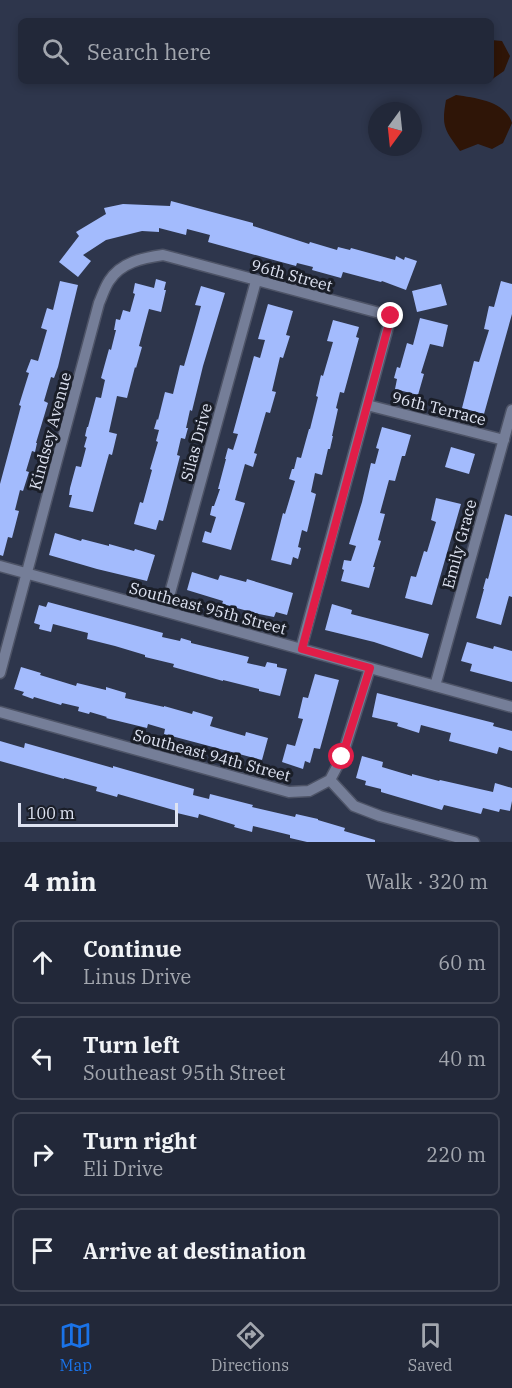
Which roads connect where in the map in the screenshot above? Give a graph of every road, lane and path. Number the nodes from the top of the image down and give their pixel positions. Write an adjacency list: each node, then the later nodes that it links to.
1 (186, 261): 2 (street, 96th Street); 7 (street, Kindsey Avenue)
2 (256, 281): 3 (street, 96th Street); 8 (street, Silas Drive)
3 (367, 405): 5 (street, 96th Terrace); 9 (street)
4 (512, 410): 5 (street, Emily Grace)
5 (504, 440): 12 (street, Emily Grace)
6 (0, 566): 7 (street, Southeast 95th Street)
7 (27, 573): 8 (street, Southeast 95th Street); 11 (street, Kindsey Avenue)
8 (165, 611): 9 (street, Southeast 95th Street)
9 (302, 649): 10 (street, Southeast 95th Street)
10 (370, 668): 12 (street, Southeast 95th Street); 15 (street)
11 (0, 673)
12 (435, 686): 13 (street, Southeast 95th Street)
13 (512, 707)
14 (0, 712): 15 (street, Southeast 94th Street)
15 (330, 780): 16 (street)
16 (474, 842)

